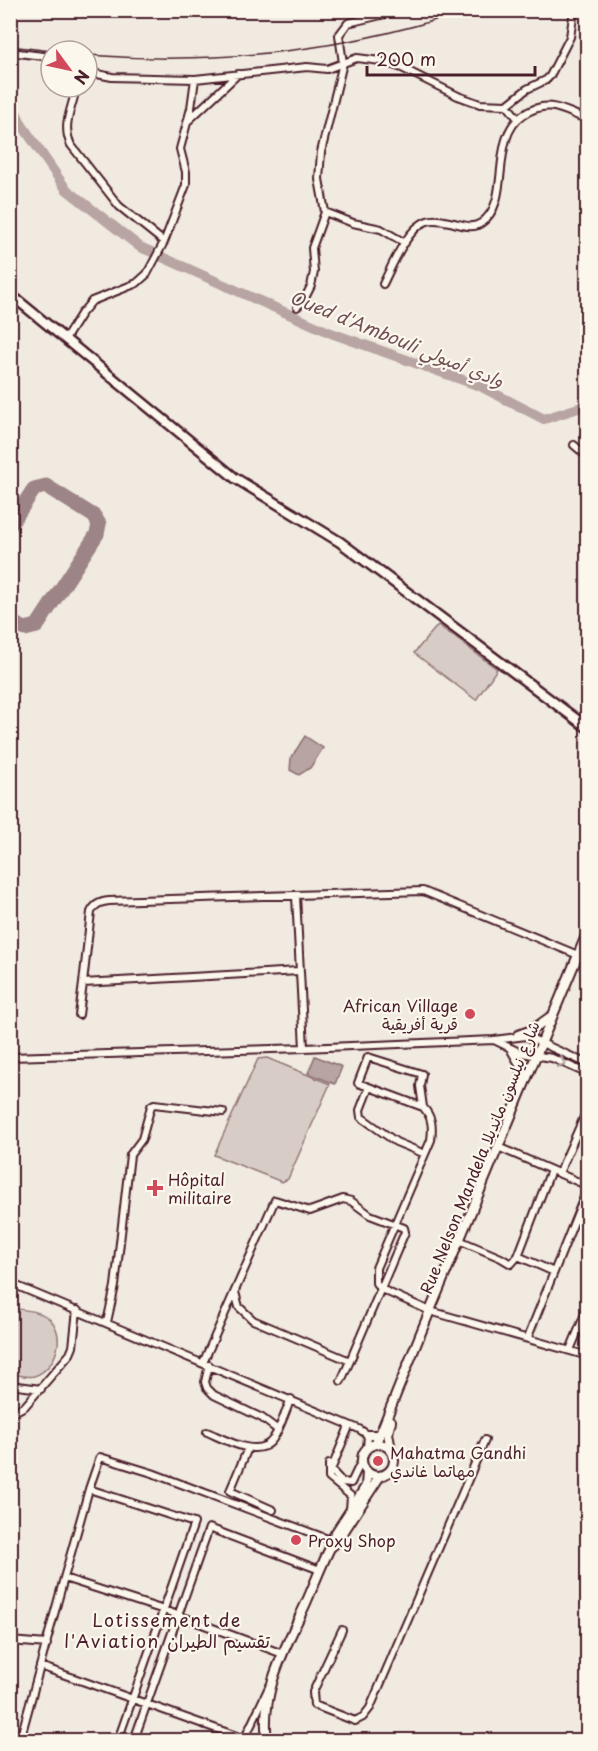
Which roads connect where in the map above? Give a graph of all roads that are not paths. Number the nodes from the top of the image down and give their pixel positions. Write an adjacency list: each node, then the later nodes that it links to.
1 (402, 10): 5 (street)
2 (574, 10): 10 (street)
3 (10, 52): 4 (street)
4 (39, 56)
5 (343, 63): 6 (street); 10 (street); 14 (street)
6 (239, 73): 8 (street); 13 (street)
7 (99, 74): 8 (street)
8 (195, 79): 13 (street)
9 (73, 99): 15 (street)
10 (507, 105): 11 (street)
11 (518, 119): 12 (street); 16 (street)
12 (588, 120)
13 (187, 123): 15 (street)
14 (325, 212): 16 (street); 19 (street)
15 (164, 242): 20 (street)
16 (405, 243): 17 (street)
17 (383, 284)
18 (10, 294): 20 (highway)
19 (297, 307)
20 (66, 338): 23 (highway)
21 (574, 445): 22 (street)
22 (588, 457)
23 (588, 728)
24 (296, 896): 26 (street); 27 (street); 28 (street)
25 (588, 931): 26 (main road, Rue Nelson Mandela شارع نيلسون مانديلا)
26 (578, 954): 30 (main road, Rue Nelson Mandela شارع نيلسون مانديلا)
27 (299, 971): 28 (street); 34 (street)
28 (83, 983): 29 (street)
29 (78, 1015)
30 (552, 1016): 31 (main road); 33 (main road, Rue Nelson Mandela شارع نيلسون مانديلا)
31 (518, 1035): 32 (street); 33 (street)
32 (494, 1040): 34 (street); 35 (street)
33 (541, 1043): 36 (main road, Rue Nelson Mandela شارع نيلسون مانديلا); 38 (street)
34 (304, 1048): 37 (street)
35 (512, 1050): 36 (street); 41 (main road)
36 (536, 1054): 39 (street, one-way to 39); 41 (main road, Rue Nelson Mandela شارع نيلسون مانديلا)
37 (10, 1058)
38 (588, 1064)
39 (588, 1074)
40 (369, 1087): 42 (street); 42 (street); 46 (street)
41 (524, 1087): 45 (main road, Rue Nelson Mandela شارع نيلسون مانديلا)
42 (423, 1107): 46 (street)
43 (588, 1108): 48 (street)
44 (223, 1112): 60 (street)
45 (498, 1147): 47 (street); 51 (main road, Rue Nelson Mandela شارع نيلسون مانديلا)
46 (425, 1154): 50 (street)
47 (551, 1170): 48 (street); 52 (street)
48 (559, 1173): 49 (street)
49 (588, 1186): 53 (street)
50 (395, 1224): 55 (street); 55 (street); 56 (street)
51 (459, 1240): 52 (street); 59 (main road, Rue Nelson Mandela شارع نيلسون مانديلا)
52 (518, 1256): 53 (street)
53 (554, 1272): 61 (street)
54 (10, 1283): 58 (street)
55 (381, 1289): 59 (street); 64 (street)
56 (235, 1292): 64 (street); 65 (street)
57 (588, 1307): 62 (street)
58 (76, 1310): 60 (street); 68 (street)
59 (430, 1311): 61 (street); 69 (main road, Rue Nelson Mandela شارع نيلسون مانديلا)
60 (107, 1322): 65 (street)
61 (528, 1337): 62 (street)
62 (570, 1350): 63 (street)
63 (588, 1356)
64 (350, 1361): 66 (street)
65 (206, 1364): 70 (street); 73 (street)
66 (341, 1381)
67 (10, 1385): 68 (street)
68 (41, 1389): 71 (street)
69 (397, 1394): 75 (main road, Rue Nelson Mandela شارع نيلسون مانديلا); 81 (main road, Rue Nelson Mandela شارع نيلسون مانديلا)
70 (291, 1399): 72 (street); 73 (street)
71 (10, 1414)
72 (343, 1423): 76 (street); 82 (street); 87 (street)
73 (278, 1430): 79 (street)
74 (207, 1432): 79 (street)
75 (380, 1435): 76 (main road); 78 (main road, Rue Nelson Mandela شارع نيلسون مانديلا)
76 (368, 1436): 80 (street)
77 (485, 1440): 95 (street)
78 (376, 1444): 80 (main road); 81 (main road)
79 (248, 1448): 86 (street)
80 (368, 1448): 82 (main road)
81 (391, 1452): 84 (main road)
82 (362, 1460): 83 (main road)
83 (367, 1472): 84 (main road); 87 (main road)
84 (380, 1476): 90 (main road)
85 (89, 1489): 88 (street); 90 (street); 92 (street)
86 (273, 1510)
87 (350, 1510): 90 (main road)
88 (194, 1523): 89 (street); 93 (street)
89 (209, 1528): 91 (street); 94 (street)
90 (333, 1543): 91 (main road)
91 (320, 1570): 98 (main road)
92 (64, 1578): 93 (street); 97 (street)
93 (164, 1610): 94 (street); 101 (street)
94 (179, 1616): 98 (street); 102 (street)
95 (342, 1630)
96 (10, 1641): 97 (street)
97 (47, 1644): 99 (street)
98 (283, 1654): 100 (main road)
99 (40, 1666): 101 (street); 104 (street)
100 (270, 1686): 103 (street); 107 (main road)
101 (133, 1699): 102 (street); 105 (street)
102 (146, 1703): 103 (street); 106 (street)
103 (245, 1739)
104 (20, 1740)
105 (118, 1740)
106 (134, 1740)
107 (267, 1740)

